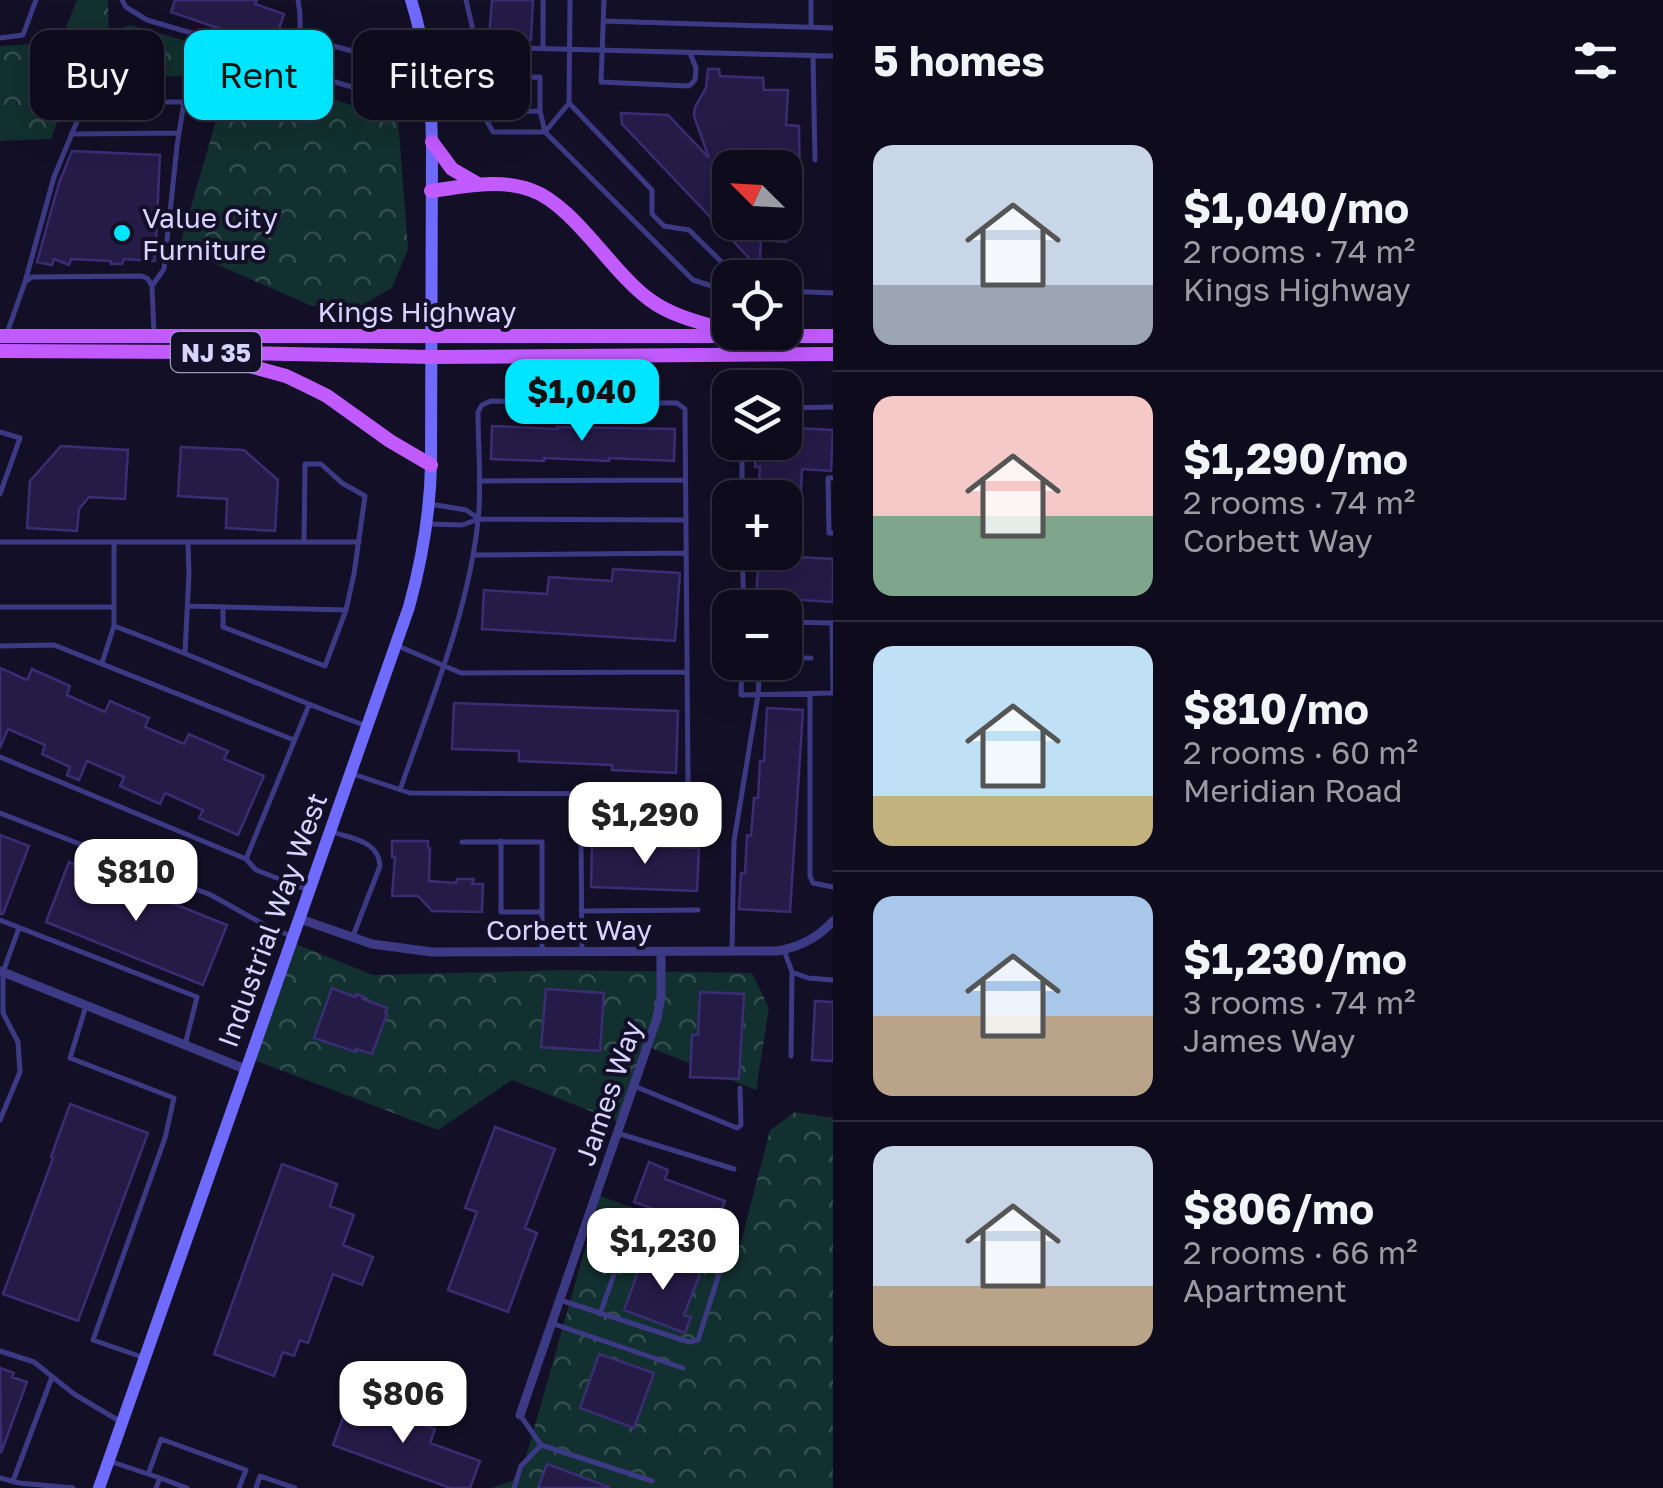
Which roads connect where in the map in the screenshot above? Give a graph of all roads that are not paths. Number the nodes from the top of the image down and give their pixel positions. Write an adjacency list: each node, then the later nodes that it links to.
1 (36, 0): 15 (lane)
2 (122, 0): 14 (lane)
3 (298, 0): 13 (lane)
4 (411, 0): 32 (street, Industrial Way West)
5 (466, 0): 17 (lane)
6 (543, 0): 17 (lane)
7 (570, 0): 18 (lane)
8 (604, 0): 10 (lane)
9 (811, 0): 11 (lane)
10 (603, 21): 11 (lane); 19 (lane)
11 (811, 27): 12 (lane)
12 (833, 28)
13 (301, 30)
14 (184, 31)
15 (0, 38)
16 (333, 46): 24 (lane)
17 (542, 49): 18 (lane)
18 (570, 49): 19 (lane); 25 (lane)
19 (602, 50): 20 (lane); 20 (lane)
20 (690, 52): 21 (lane)
21 (813, 55): 22 (lane); 33 (lane)
22 (833, 56)
23 (530, 78): 27 (lane)
24 (333, 81)
25 (569, 103): 29 (lane); 36 (lane)
26 (530, 111): 27 (lane)
27 (540, 111): 29 (lane)
28 (486, 120): 29 (lane)
29 (545, 132): 39 (lane)
30 (179, 133): 31 (lane); 31 (lane); 38 (lane)
31 (72, 134): 37 (lane)
32 (432, 142): 34 (main road); 35 (street, Industrial Way West)
33 (815, 160)
34 (478, 184): 35 (main road); 42 (main road)
35 (431, 191): 47 (street, Industrial Way West)
36 (720, 260)
37 (25, 282): 38 (lane); 46 (lane)
38 (152, 286): 44 (lane)
39 (712, 286)
40 (802, 292): 41 (lane)
41 (833, 293)
42 (712, 326)
43 (712, 333): 47 (main road, Kings Highway / NJ 35)
44 (154, 335): 46 (main road, Kings Highway / NJ 35); 47 (main road, Kings Highway / NJ 35)
45 (802, 335): 48 (main road, Kings Highway / NJ 35)
46 (3, 336)
47 (430, 336): 52 (street, Industrial Way West)
48 (833, 336)
49 (0, 352): 50 (main road, Kings Highway / NJ 35)
50 (200, 352): 52 (main road, Kings Highway / NJ 35); 57 (main road)
51 (825, 354): 52 (main road, Kings Highway / NJ 35); 53 (lane)
52 (431, 356): 57 (street, Industrial Way West)
53 (833, 364)
54 (833, 407): 55 (lane)
55 (802, 408)
56 (0, 432): 61 (lane)
57 (431, 465): 62 (street, Industrial Way West)
58 (833, 478): 66 (lane)
59 (685, 480): 60 (lane); 60 (lane); 64 (lane)
60 (479, 481): 63 (lane)
61 (0, 494)
62 (430, 504): 63 (lane); 65 (street, Industrial Way West)
63 (479, 518): 64 (lane); 65 (lane); 73 (lane)
64 (686, 520): 72 (lane)
65 (427, 524): 82 (street, Industrial Way West)
66 (833, 532)
67 (0, 542): 68 (lane)
68 (114, 542): 69 (lane); 76 (lane)
69 (188, 542): 70 (lane); 74 (lane)
70 (304, 542): 71 (lane); 71 (lane)
71 (359, 542): 78 (lane)
72 (686, 553): 73 (lane); 89 (lane)
73 (473, 555): 88 (lane)
74 (188, 606): 77 (lane); 84 (lane)
75 (0, 607): 76 (lane)
76 (114, 607): 81 (lane)
77 (223, 608): 78 (lane); 78 (lane)
78 (346, 610)
79 (802, 622): 80 (lane)
80 (833, 622): 92 (lane)
81 (114, 626): 84 (lane); 87 (lane)
82 (395, 645): 88 (lane); 96 (street, Industrial Way West)
83 (0, 646): 87 (lane)
84 (185, 652): 95 (lane)
85 (802, 658): 86 (lane)
86 (811, 658)
87 (102, 664): 97 (lane)
88 (442, 666): 89 (lane); 100 (lane)
89 (687, 672): 100 (lane)
90 (741, 680): 94 (lane)
91 (759, 680): 94 (lane)
92 (833, 692): 93 (lane)
93 (810, 694): 94 (lane); 107 (lane)
94 (758, 695): 121 (lane)
95 (309, 705): 96 (lane); 97 (lane)
96 (366, 726): 99 (street, Industrial Way West)
97 (294, 740): 106 (lane)
98 (0, 757): 106 (lane)
99 (350, 773): 100 (lane); 102 (street, Industrial Way West)
100 (400, 790)
101 (0, 813): 116 (lane)
102 (330, 831): 108 (street, Industrial Way West); 117 (lane)
103 (688, 838): 110 (lane)
104 (462, 842): 105 (lane)
105 (501, 842): 111 (lane); 111 (lane)
106 (246, 858): 108 (lane)
107 (833, 887)
108 (310, 890): 112 (street, Industrial Way West)
109 (698, 910): 110 (lane)
110 (581, 911): 119 (lane)
111 (542, 912): 118 (lane)
112 (300, 919): 116 (street, Industrial Way West); 117 (street, Corbett Way)
113 (0, 920): 115 (lane)
114 (833, 921): 120 (street, Corbett Way)
115 (19, 928): 123 (lane); 128 (lane)
116 (292, 936): 130 (street, Industrial Way West)
117 (352, 939): 118 (street, Corbett Way)
118 (542, 950): 119 (street, Corbett Way)
119 (582, 950): 122 (street, Corbett Way)
120 (784, 950): 121 (street, Corbett Way); 124 (lane)
121 (732, 951): 122 (street, Corbett Way)
122 (661, 952): 131 (street, James Way)
123 (1, 972): 126 (street); 127 (lane)
124 (792, 972): 125 (lane); 129 (lane)
125 (833, 980)
126 (86, 1006): 128 (street); 142 (lane)
127 (2, 1014): 133 (lane)
128 (185, 1046): 130 (street)
129 (790, 1056)
130 (245, 1069): 142 (street, Industrial Way West)
131 (634, 1086): 132 (lane); 134 (street, James Way)
132 (740, 1088)
133 (1, 1117)
134 (617, 1134): 135 (lane); 136 (street, James Way)
135 (734, 1169)
136 (586, 1224): 137 (lane); 138 (street, James Way)
137 (627, 1238): 139 (lane); 139 (lane)
138 (560, 1300): 139 (lane); 140 (street, James Way)
139 (600, 1314)
140 (552, 1324): 143 (lane); 145 (street, James Way)
141 (0, 1351): 144 (lane)
142 (145, 1358): 146 (street, Industrial Way West)
143 (683, 1368)
144 (52, 1376): 146 (lane); 152 (lane)
145 (520, 1415): 147 (lane)
146 (122, 1423): 148 (street, Industrial Way West)
147 (541, 1446): 153 (lane); 161 (lane)
148 (109, 1461): 149 (lane); 155 (street, Industrial Way West)
149 (148, 1472): 151 (lane); 158 (lane)
150 (0, 1478): 152 (lane)
151 (160, 1478): 156 (lane); 157 (lane)
152 (13, 1481): 154 (lane)
153 (652, 1481)
154 (73, 1488)
155 (99, 1488)
156 (156, 1488)
157 (187, 1488)
158 (239, 1488)
159 (256, 1488): 160 (lane)
160 (296, 1488)
161 (514, 1488)

